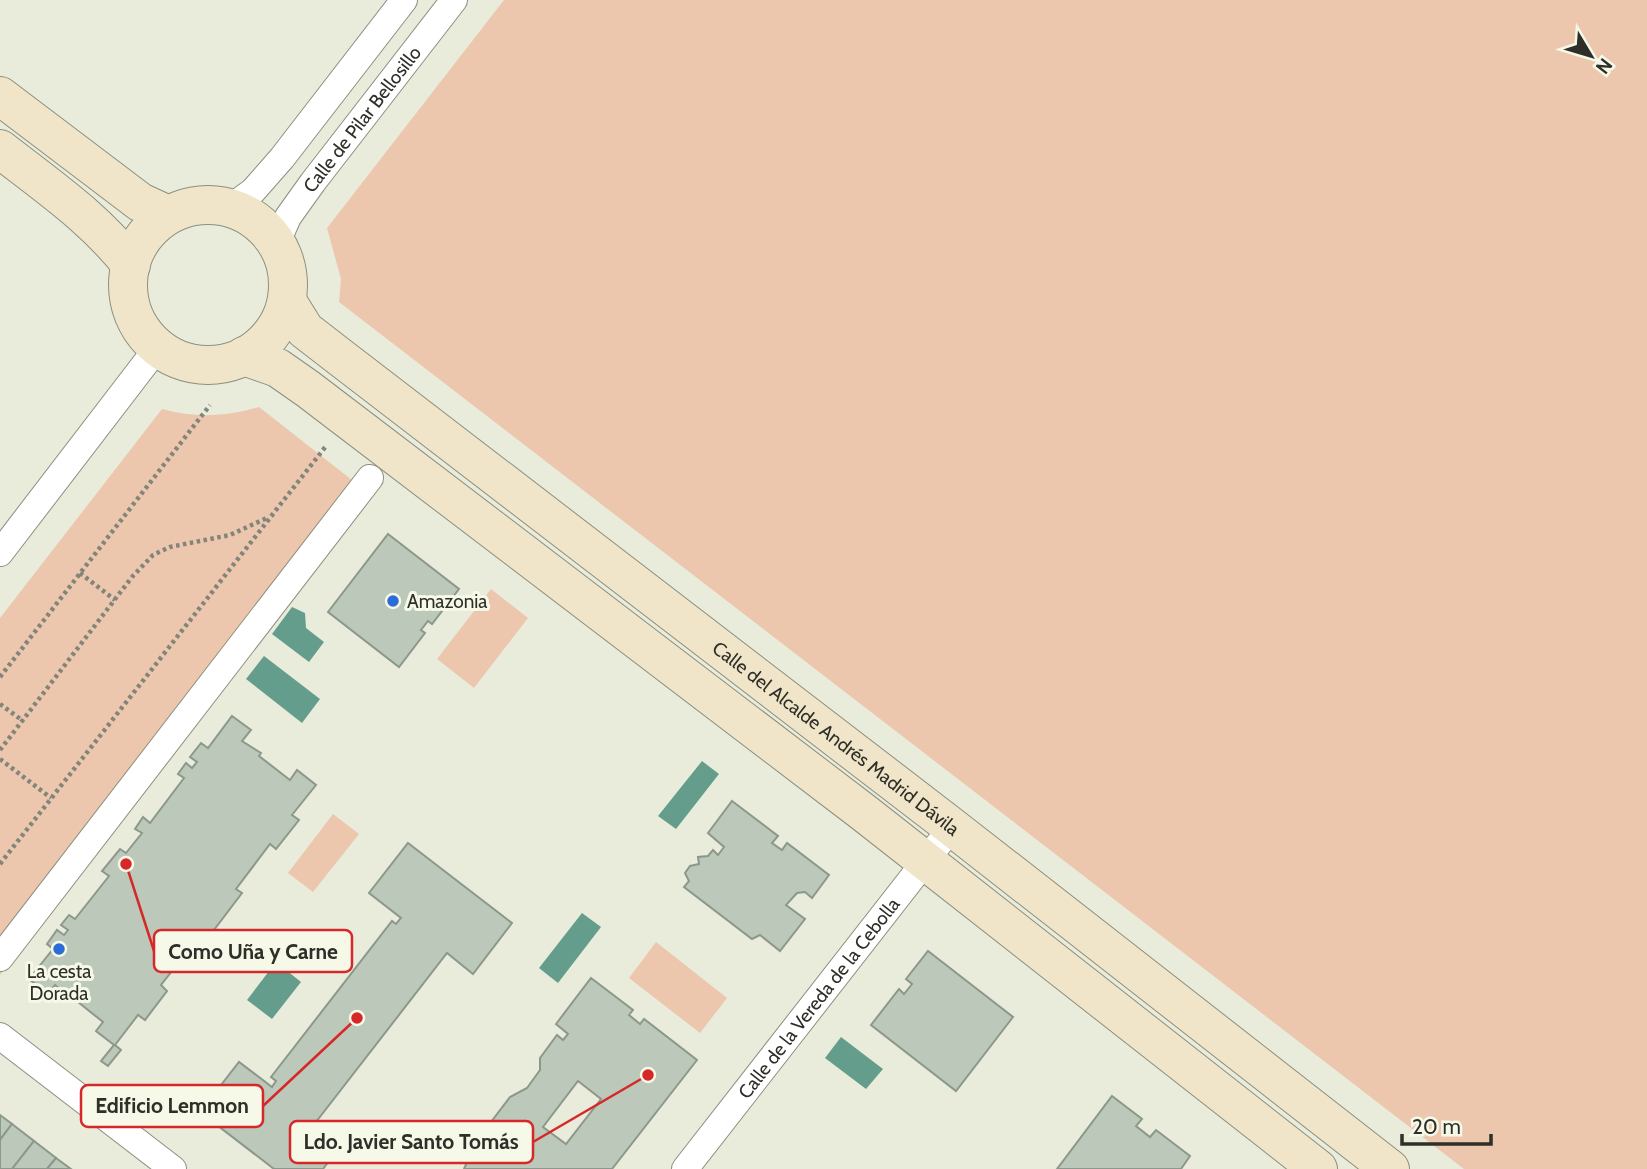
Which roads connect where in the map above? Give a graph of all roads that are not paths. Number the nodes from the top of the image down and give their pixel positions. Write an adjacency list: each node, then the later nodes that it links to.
1 (404, 0): 5 (street, Calle de Pilar Bellosillo)
2 (454, 0): 7 (street, Calle de Pilar Bellosillo)
3 (0, 96): 6 (main road)
4 (0, 149): 8 (main road)
5 (231, 207): 6 (main road); 7 (main road)
6 (168, 215): 8 (main road)
7 (277, 242): 9 (main road)
8 (131, 265): 10 (main road)
9 (287, 301): 11 (main road); 14 (main road, Calle del Alcalde Andrés Madrid Dávila)
10 (158, 347): 11 (main road); 13 (street)
11 (244, 356): 15 (main road)
12 (370, 478): 16 (street)
13 (0, 553)
14 (952, 827): 15 (street, Calle de la Vereda de la Cebolla); 21 (main road, Calle del Alcalde Andrés Madrid Dávila)
15 (925, 862): 19 (street, Calle de la Vereda de la Cebolla); 20 (main road)
16 (0, 958)
17 (0, 1036): 18 (street)
18 (173, 1169)
19 (685, 1169)
20 (1318, 1169)
21 (1390, 1169)

